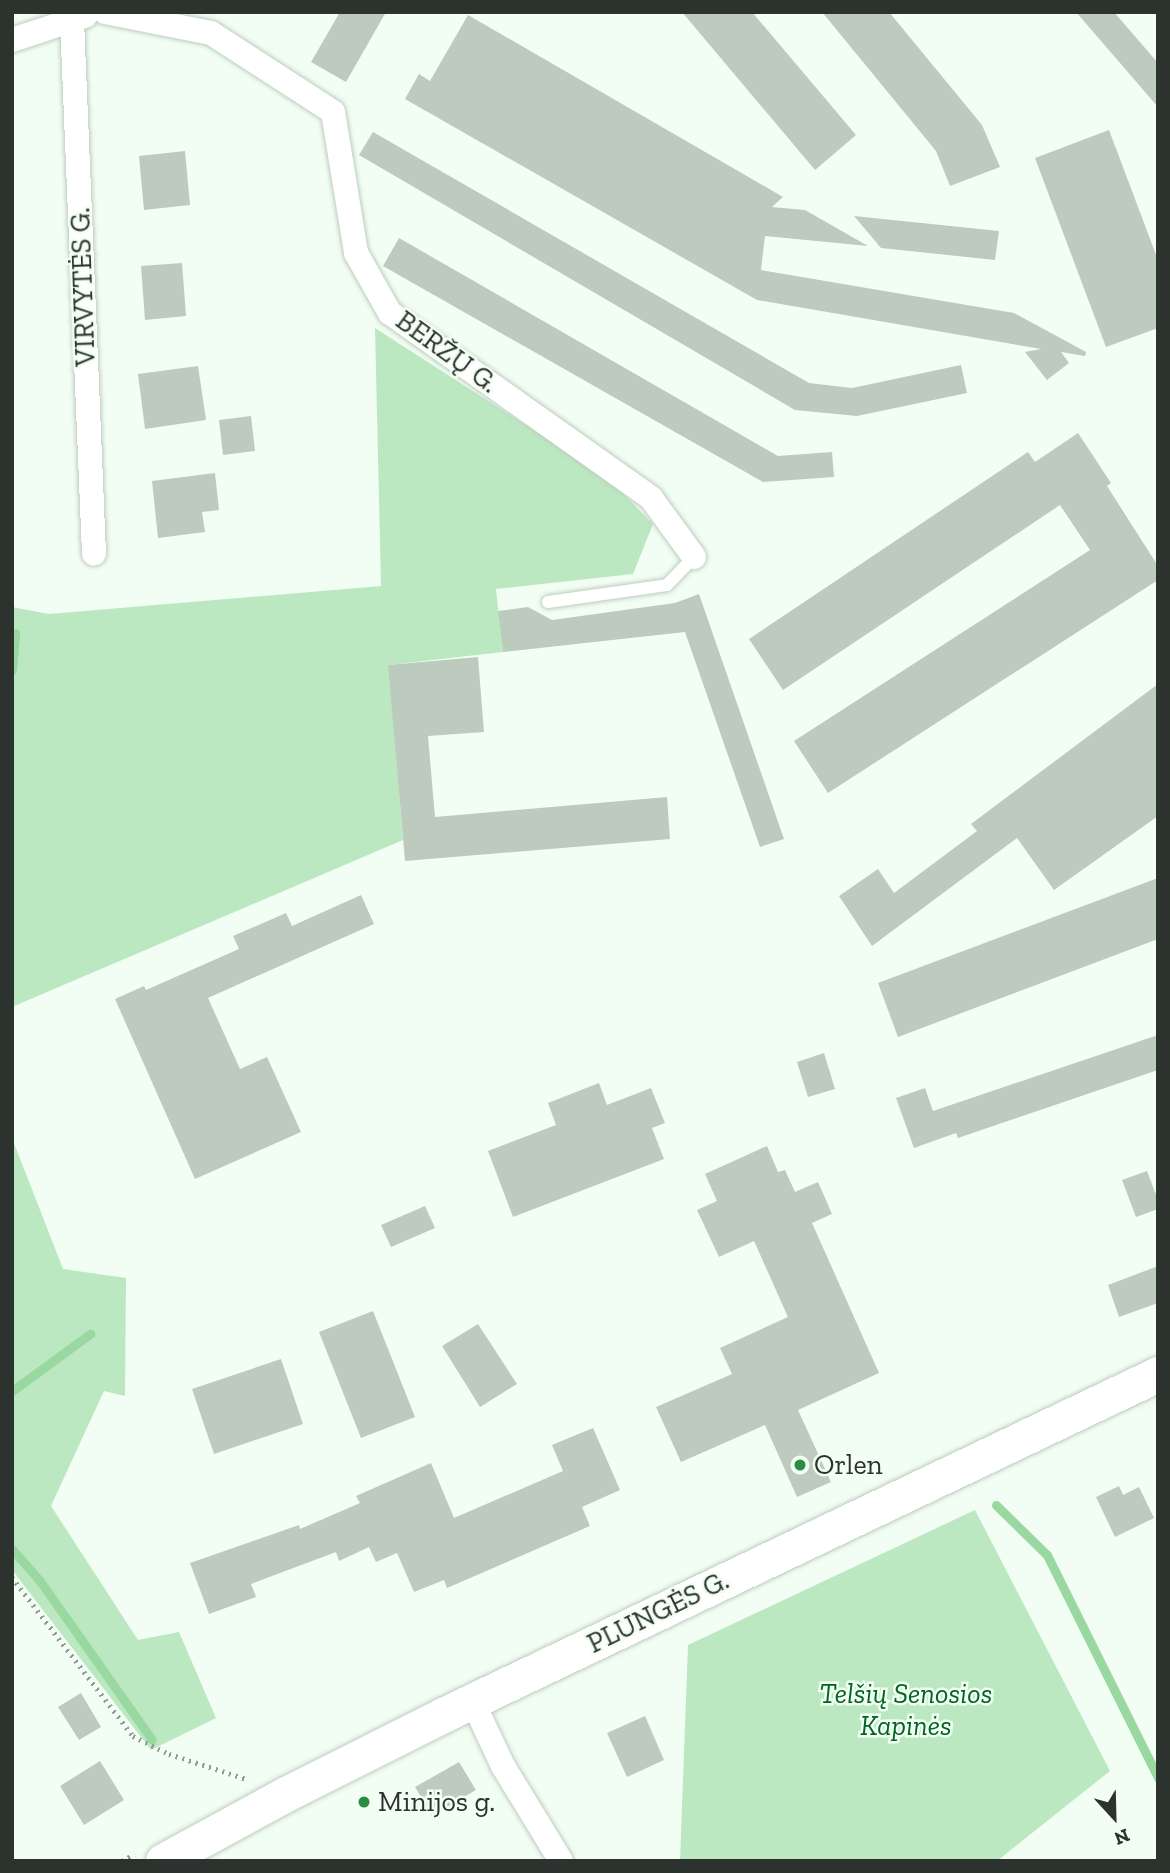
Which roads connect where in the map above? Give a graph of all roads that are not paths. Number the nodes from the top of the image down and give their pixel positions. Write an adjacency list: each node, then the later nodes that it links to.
1 (97, 12): 3 (street)
2 (105, 12): 6 (street, BERŽŲ G.)
3 (72, 20): 4 (street); 5 (street, VIRVYTĖS G.)
4 (12, 40)
5 (94, 554)
6 (694, 557): 7 (lane)
7 (548, 602)
8 (1158, 1374): 9 (main road, PLUNGĖS G.)
9 (472, 1702): 10 (main road, PLUNGĖS G.); 11 (street)
10 (163, 1861)
11 (561, 1861)

